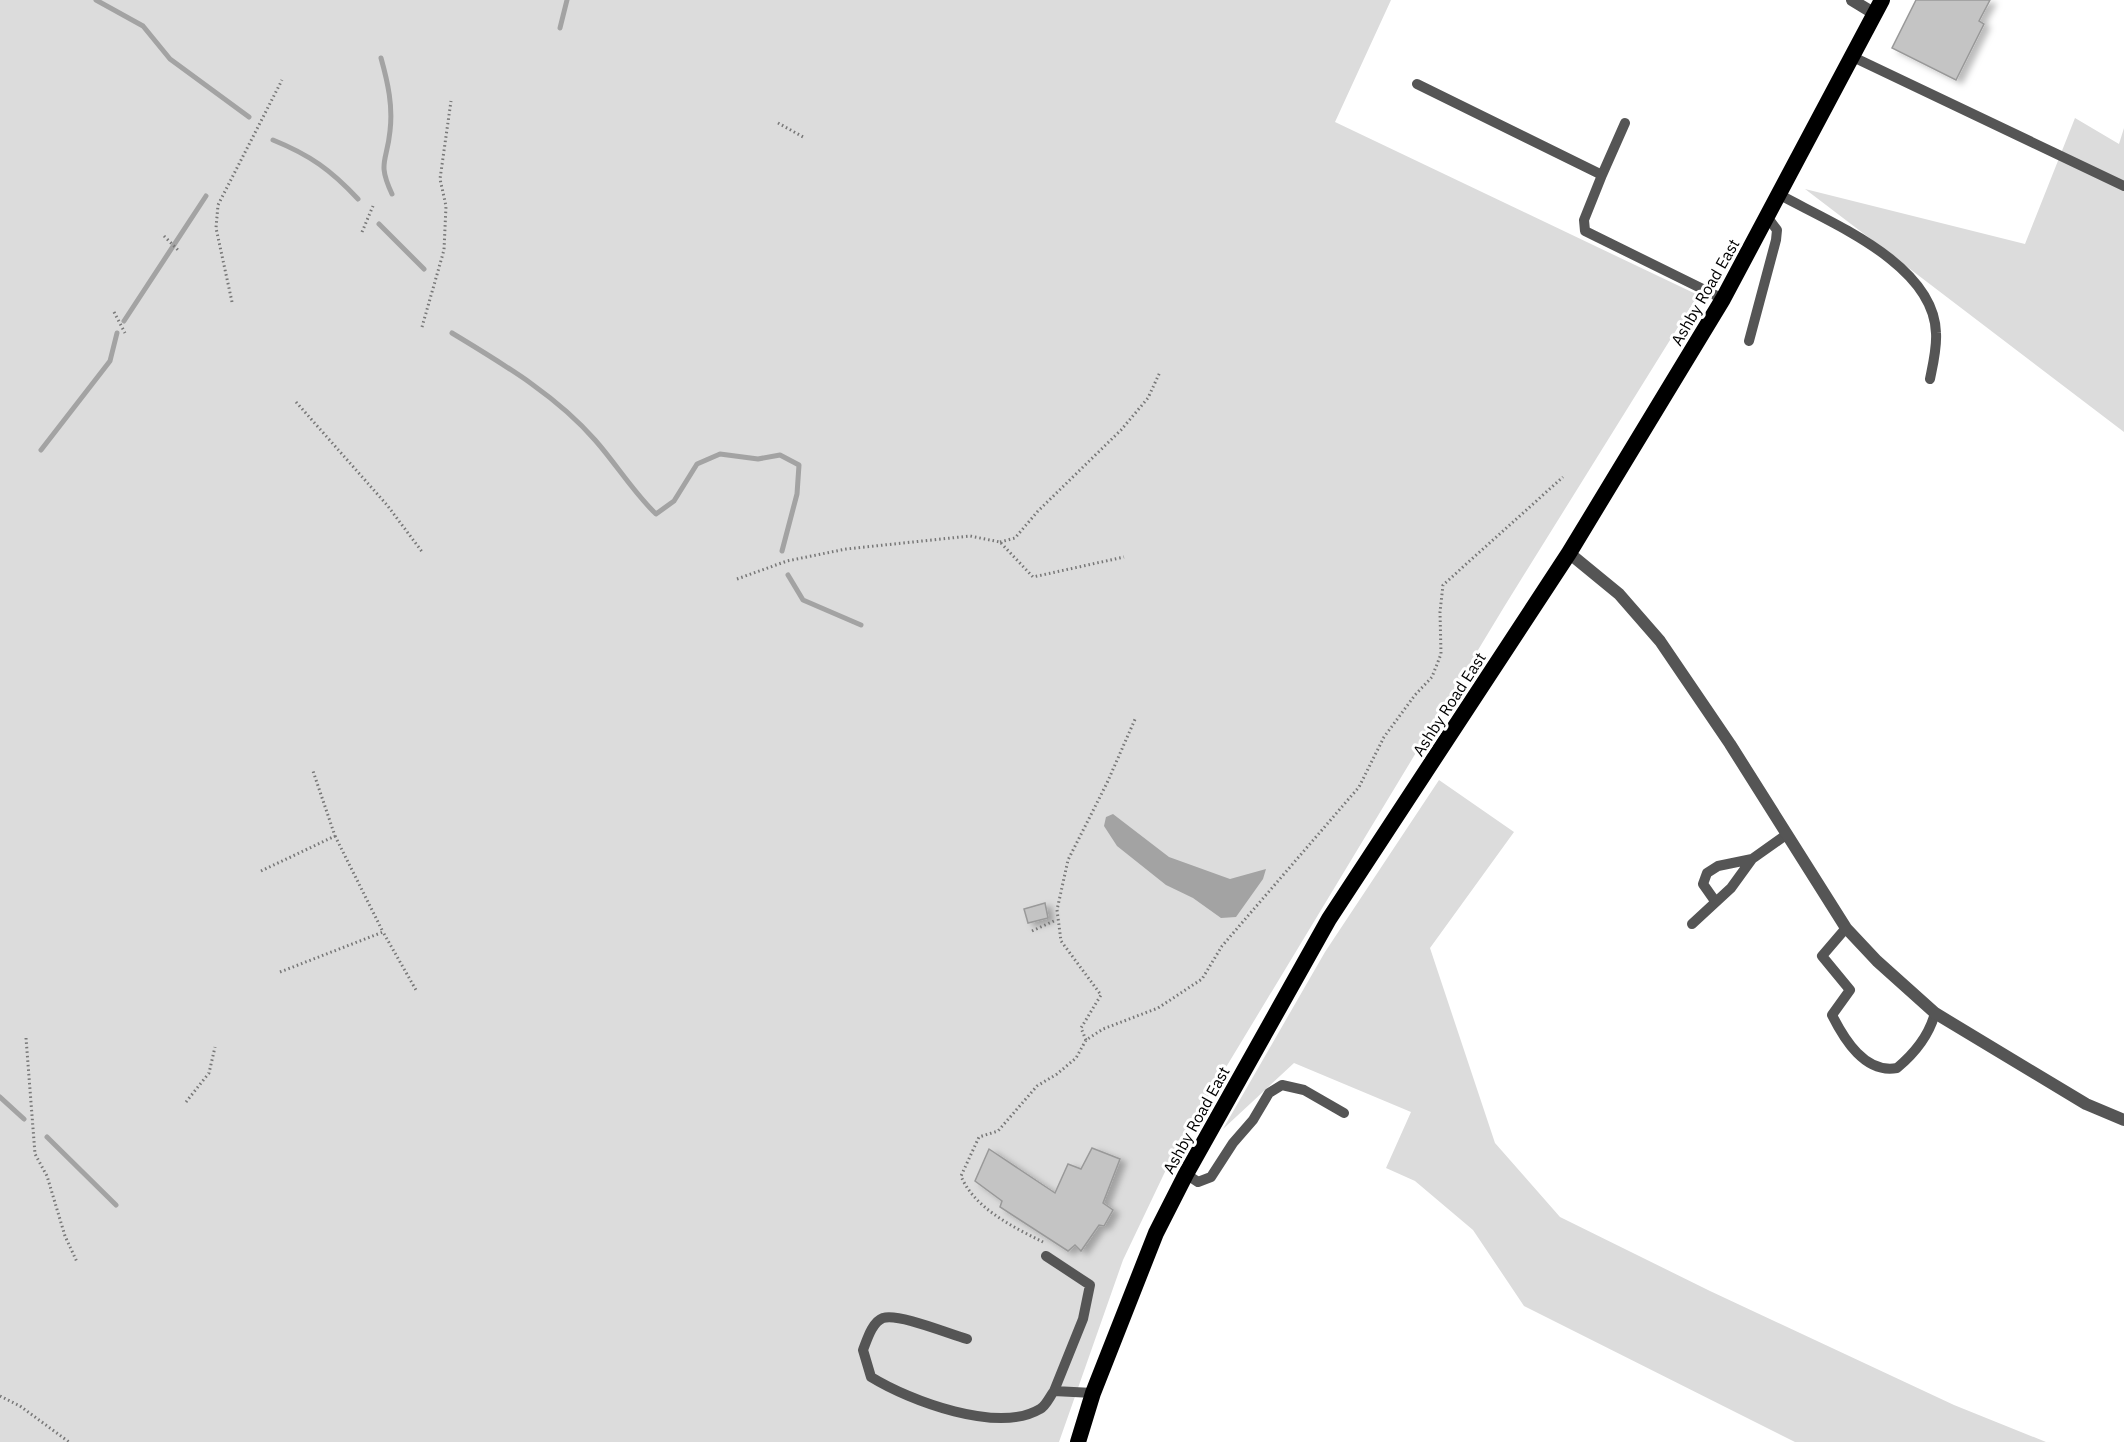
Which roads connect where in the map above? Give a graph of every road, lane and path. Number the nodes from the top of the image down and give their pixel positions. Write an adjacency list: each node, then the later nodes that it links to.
1 (1852, 0): 2 (street)
2 (1878, 7): 3 (highway, Ashby Road East)
3 (1854, 57): 11 (lane); 12 (highway, Ashby Road East)
4 (282, 80): 19 (path)
5 (1418, 84): 10 (lane)
6 (451, 101): 21 (path)
7 (778, 123): 9 (path)
8 (1625, 123): 10 (lane)
9 (805, 138)
10 (1602, 175): 18 (lane)
11 (2124, 186)
12 (1783, 189): 14 (highway, Ashby Road East); 25 (lane)
13 (373, 206): 15 (path)
14 (1767, 218): 18 (highway, Ashby Road East); 23 (lane)
15 (362, 232)
16 (164, 236): 17 (path)
17 (178, 250)
18 (1723, 299): 30 (highway, Ashby Road East)
19 (232, 302)
20 (114, 312): 22 (path)
21 (422, 327)
22 (124, 333)
23 (1749, 340)
24 (1160, 372): 28 (path)
25 (1930, 379)
26 (296, 402): 29 (path)
27 (1563, 477): 49 (path)
28 (1000, 542): 31 (path); 32 (path)
29 (423, 553)
30 (1569, 553): 35 (street); 54 (highway, Ashby Road East)
31 (1124, 557)
32 (737, 579)
33 (1136, 717): 49 (path)
34 (313, 771): 36 (path)
35 (1786, 835): 37 (lane); 42 (street)
36 (335, 836): 38 (path); 44 (path)
37 (1752, 859): 39 (lane); 39 (lane)
38 (261, 872)
39 (1715, 901): 41 (lane)
40 (1056, 920): 43 (path)
41 (1692, 924)
42 (1846, 928): 47 (street); 47 (lane)
43 (1032, 931)
44 (383, 932): 45 (path); 46 (path)
45 (280, 972)
46 (416, 990)
47 (1935, 1014): 53 (street)
48 (26, 1038): 56 (path)
49 (1086, 1040): 55 (path)
50 (215, 1047): 51 (path)
51 (186, 1102)
52 (1344, 1113): 54 (lane)
53 (2124, 1120)
54 (1186, 1174): 59 (highway, Ashby Road East)
55 (1048, 1252): 58 (lane)
56 (77, 1262)
57 (967, 1339): 58 (lane)
58 (1054, 1391): 59 (lane)
59 (1093, 1393): 62 (highway, Ashby Road East)
60 (0, 1396): 61 (path)
61 (69, 1442)
62 (1078, 1442)

